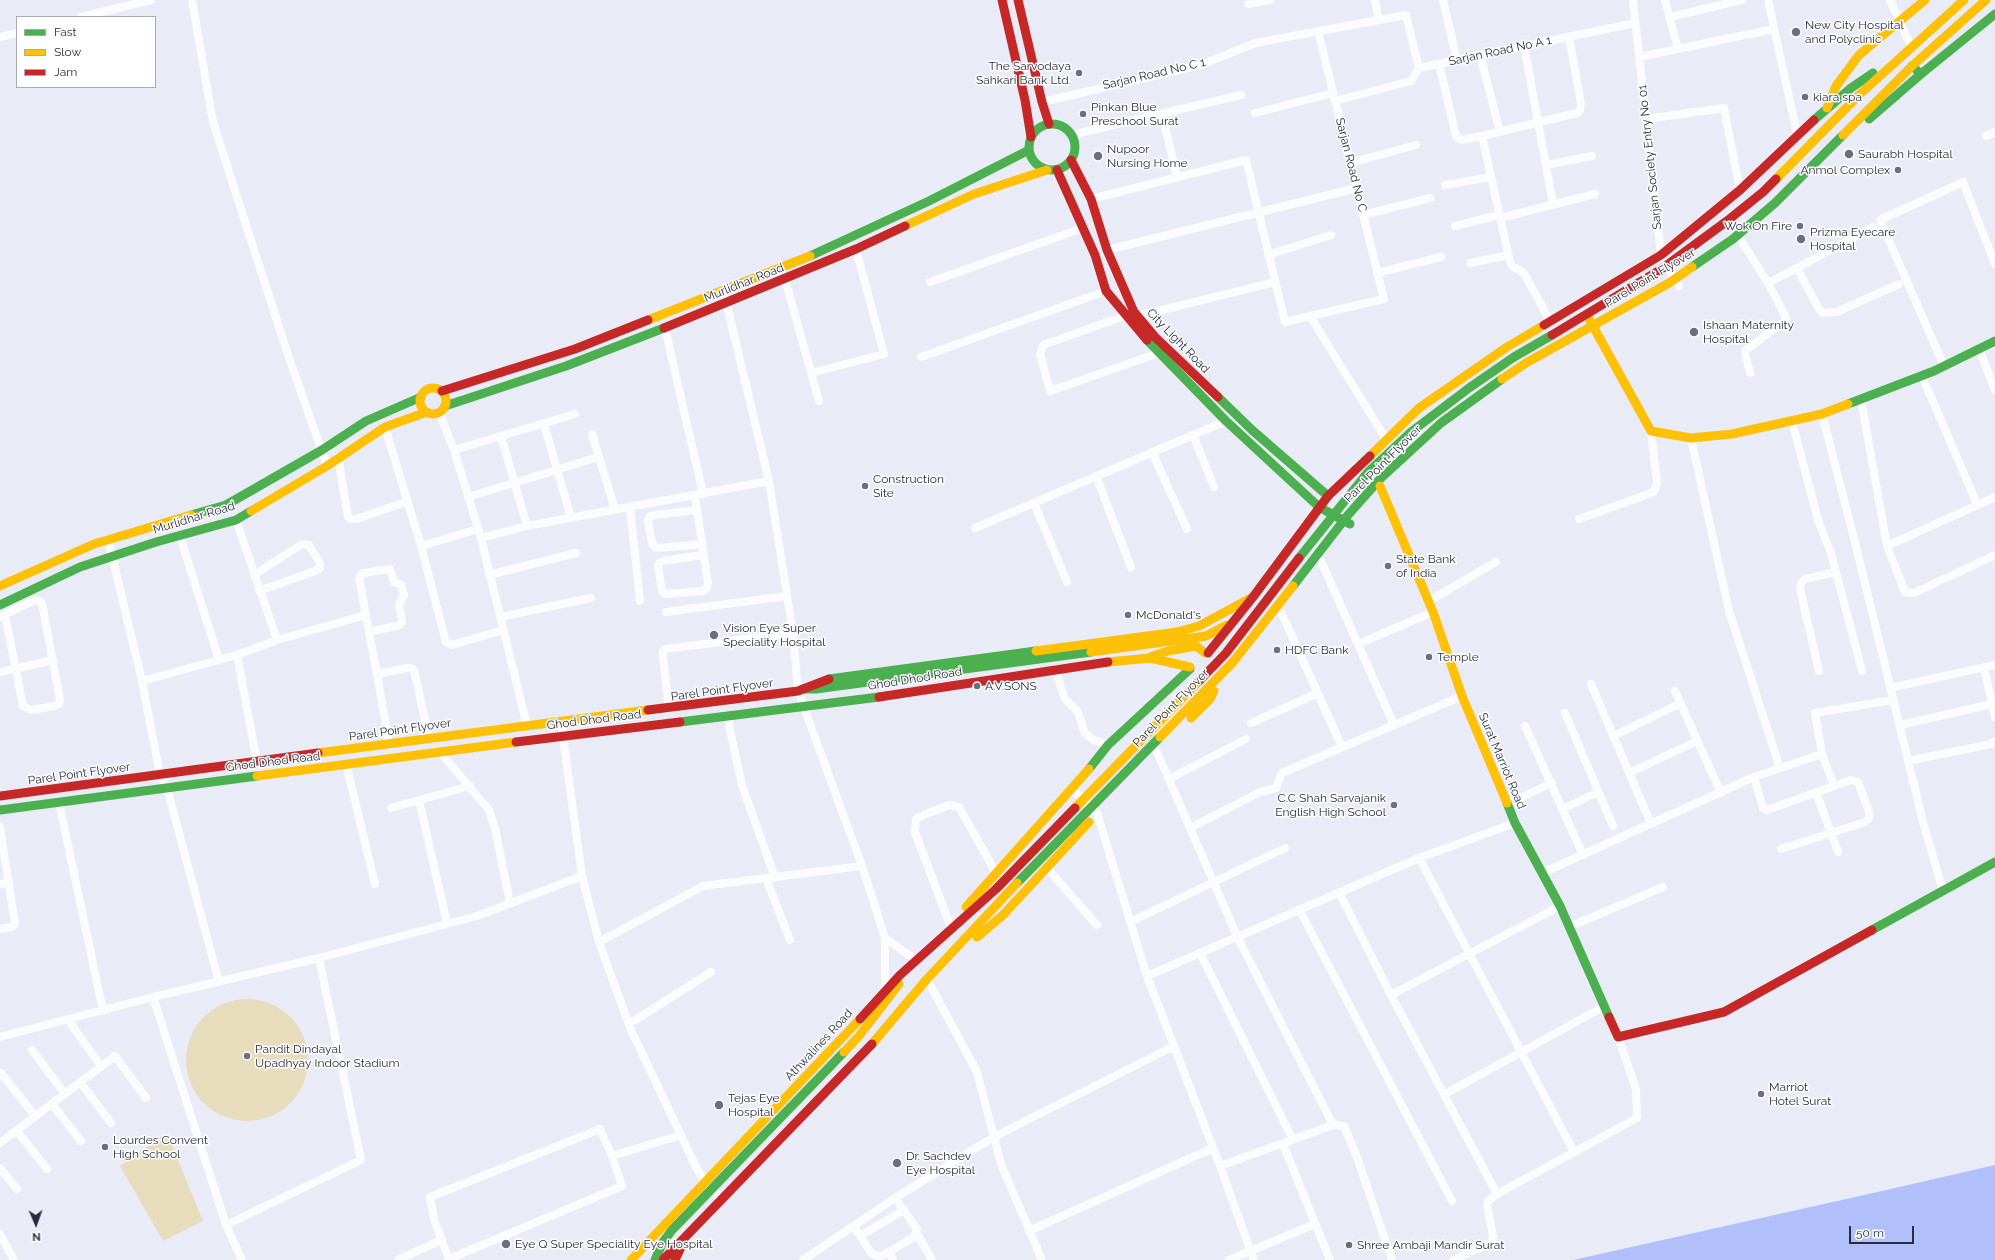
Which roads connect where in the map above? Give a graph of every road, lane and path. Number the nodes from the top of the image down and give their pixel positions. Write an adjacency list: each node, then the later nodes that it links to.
1 (151, 0): 17 (street)
2 (192, 0): 131 (street)
3 (1002, 0): 53 (main road)
4 (1018, 0): 40 (main road)
5 (1270, 0): 16 (street)
6 (1375, 0): 20 (street)
7 (1443, 0): 33 (street)
8 (1633, 0): 22 (street, Sarjan Society Entry No 01)
9 (1665, 0): 18 (street)
10 (1742, 0): 18 (street)
11 (1768, 0): 23 (street)
12 (1890, 0): 21 (street)
13 (1925, 0): 21 (main road)
14 (1964, 0): 29 (main road)
15 (1986, 0): 35 (main road)
16 (1248, 4)
17 (85, 16)
18 (1670, 17): 30 (street)
19 (1994, 18): 37 (main road)
20 (1379, 20): 24 (street, Sarjan Road No C 1); 36 (street, Sarjan Road No C 1)
21 (1899, 20): 29 (street); 41 (main road)
22 (1635, 22): 26 (street, Sarjan Road No A 1); 32 (street, Sarjan Society Entry No 01)
23 (1774, 29): 30 (street); 50 (street)
24 (1318, 31): 39 (street, Sarjan Road No C); 40 (street, Sarjan Road No C 1)
25 (16, 33): 27 (street)
26 (1569, 36): 28 (street, Sarjan Road No A 1); 45 (street)
27 (0, 37)
28 (1524, 45): 31 (street, Sarjan Road No A 1); 45 (street)
29 (1911, 46): 41 (main road); 178 (main road, Parel Point Flyover)
30 (1678, 49): 32 (street)
31 (1480, 55): 33 (street, Sarjan Road No A 1); 47 (street)
32 (1639, 57): 44 (street, Sarjan Society Entry No 01)
33 (1457, 60): 34 (street, Sarjan Road No A 1)
34 (1440, 64): 36 (street, Sarjan Road No A 1); 51 (street)
35 (1912, 66): 37 (main road); 313 (main road, Parel Point Flyover)
36 (1419, 68): 39 (street)
37 (1921, 74): 78 (main road)
38 (1241, 95): 43 (street)
39 (1334, 97): 42 (street); 58 (street, Sarjan Road No C)
40 (1042, 102): 46 (main road)
41 (1827, 108): 50 (main road)
42 (1255, 113)
43 (1162, 114): 49 (street); 62 (street)
44 (1646, 119): 66 (street); 83 (street, Sarjan Society Entry No 01)
45 (1538, 123): 47 (street); 59 (street)
46 (1049, 124): 49 (main road); 53 (main road)
47 (1500, 132): 51 (street)
48 (1995, 132): 52 (street)
49 (1071, 134): 57 (main road)
50 (1797, 134): 66 (main road)
51 (1482, 136): 63 (street)
52 (1986, 136)
53 (1031, 137): 55 (main road)
54 (1416, 145): 58 (street)
55 (1029, 150): 60 (main road); 95 (main road, Murlidhar Road)
56 (1592, 156): 59 (street)
57 (1071, 160): 61 (main road); 69 (main road, City Light Road)
58 (1350, 163): 65 (street, Sarjan Road No C)
59 (1546, 165): 70 (street)
60 (1047, 170): 61 (main road); 79 (main road, Murlidhar Road)
61 (1057, 170): 76 (main road)
62 (1177, 177): 69 (street); 71 (street)
63 (1491, 177): 64 (street); 73 (street)
64 (1445, 185)
65 (1357, 188): 71 (street); 72 (street, Sarjan Road No C)
66 (1740, 190): 83 (main road)
67 (1595, 194): 70 (street)
68 (1430, 198): 72 (street)
69 (1091, 199): 80 (main road, City Light Road)
70 (1553, 204): 73 (street)
71 (1258, 213): 80 (street); 81 (street)
72 (1363, 215): 88 (street, Sarjan Road No C)
73 (1500, 217): 74 (street); 82 (street)
74 (1455, 226)
75 (1872, 226): 87 (street)
76 (1083, 228): 90 (street); 96 (main road)
77 (1331, 235): 81 (street)
78 (1740, 239): 92 (street); 94 (main road)
79 (856, 249): 89 (main road, Murlidhar Road); 109 (street)
80 (1108, 250): 99 (main road, City Light Road)
81 (1268, 255): 91 (street)
82 (1508, 255): 85 (street); 101 (street)
83 (1661, 255): 94 (street, Sarjan Society Entry No 01); 98 (main road)
84 (1441, 257): 88 (street)
85 (1471, 263)
86 (1995, 264): 108 (street)
87 (1797, 268): 92 (street); 93 (street)
88 (1377, 273): 100 (street, Sarjan Road No C)
89 (785, 279): 97 (main road, Murlidhar Road); 109 (street)
90 (930, 282)
91 (1275, 282): 99 (street); 100 (street)
92 (1768, 283): 110 (street)
93 (1899, 284)
94 (1679, 286): 103 (main road)
95 (724, 289): 97 (street); 113 (main road, Murlidhar Road)
96 (1106, 291): 99 (main road); 107 (street)
97 (726, 303): 102 (main road, Murlidhar Road); 139 (street)
98 (1580, 303): 101 (main road); 103 (main road)
99 (1133, 315): 106 (main road); 106 (street); 144 (main road, City Light Road)
100 (1310, 316): 130 (street)
101 (1550, 321): 130 (main road)
102 (665, 328): 117 (main road, Murlidhar Road); 143 (street)
103 (1597, 332): 125 (main road); 141 (main road)
104 (1995, 341): 105 (main road)
105 (1979, 349): 108 (main road); 112 (street)
106 (1159, 353): 121 (main road)
107 (921, 357)
108 (1944, 366): 111 (main road)
109 (811, 373): 116 (street)
110 (1750, 373)
111 (1922, 376): 115 (main road); 149 (street)
112 (1995, 390)
113 (442, 391): 114 (main road); 117 (main road)
114 (421, 397): 118 (main road); 131 (main road, Murlidhar Road)
115 (1861, 399): 120 (main road); 167 (street)
116 (819, 401)
117 (442, 409): 118 (main road); 132 (street)
118 (427, 412): 124 (main road, Murlidhar Road)
119 (575, 414): 123 (street)
120 (1822, 414): 122 (main road); 217 (street)
121 (1226, 420): 127 (street); 151 (main road)
122 (1792, 421): 129 (main road); 175 (street)
123 (544, 424): 128 (street); 137 (street)
124 (385, 427): 134 (main road, Murlidhar Road); 147 (street)
125 (1651, 431): 129 (main road); 155 (street)
126 (592, 434): 152 (street)
127 (1193, 435): 133 (street); 142 (street)
128 (501, 436): 132 (street); 140 (street)
129 (1691, 438): 252 (street)
130 (1386, 439): 144 (main road)
131 (322, 450): 136 (street); 164 (main road, Murlidhar Road)
132 (454, 450): 145 (street)
133 (1152, 452): 138 (street); 161 (street)
134 (338, 457): 136 (main road, Murlidhar Road); 147 (street)
135 (595, 458): 137 (street)
136 (327, 466): 156 (main road, Murlidhar Road)
137 (557, 470): 140 (street); 154 (street)
138 (1096, 476): 148 (street); 174 (street)
139 (769, 481): 143 (street); 182 (street)
140 (514, 483): 145 (street); 158 (street)
141 (1380, 486): 157 (main road); 186 (main road, Surat Marriot Road)
142 (1214, 487)
143 (699, 495): 150 (street); 153 (street)
144 (1328, 496): 151 (main road)
145 (468, 497): 160 (street)
146 (1995, 497): 149 (street)
147 (408, 501): 166 (street)
148 (1034, 503): 159 (street); 179 (street)
149 (1977, 504): 167 (street)
150 (630, 507): 152 (street); 185 (street)
151 (1319, 507): 157 (main road); 183 (main road)
152 (615, 510): 154 (street)
153 (697, 510): 165 (street); 165 (street)
154 (571, 518): 158 (street)
155 (1579, 519)
156 (236, 520): 162 (main road, Murlidhar Road); 176 (street)
157 (1350, 524): 172 (main road)
158 (527, 526): 163 (street)
159 (976, 528)
160 (478, 529): 163 (street); 166 (street)
161 (1187, 529)
162 (180, 536): 170 (main road, Murlidhar Road); 204 (street)
163 (481, 538): 177 (street)
164 (108, 539): 170 (street); 180 (main road, Murlidhar Road)
165 (702, 544): 169 (street)
166 (421, 546): 195 (street)
167 (1887, 546): 171 (street)
168 (576, 553): 177 (street)
169 (704, 555): 169 (street)
170 (113, 556): 187 (main road, Murlidhar Road); 215 (street)
171 (1994, 557)
172 (1320, 561): 188 (main road); 199 (street)
173 (1496, 562): 186 (street)
174 (1131, 567)
175 (1836, 572): 210 (street); 211 (street)
176 (254, 575): 181 (street); 181 (street)
177 (489, 575): 194 (street)
178 (1284, 577): 218 (main road); 312 (main road, Parel Point Flyover)
179 (1067, 582)
180 (0, 586)
181 (260, 591): 198 (street)
182 (787, 596): 189 (street); 197 (street)
183 (1253, 597): 188 (main road); 200 (main road); 218 (main road, Ghod Dhod Road)
184 (591, 598): 194 (street)
185 (640, 601)
186 (1428, 601): 190 (main road, Surat Marriot Road)
187 (0, 605)
188 (1289, 605): 191 (main road)
189 (666, 612)
190 (1433, 612): 199 (street); 222 (main road, Surat Marriot Road)
191 (1282, 614): 214 (main road); 221 (street)
192 (366, 615): 196 (street); 196 (street); 198 (street)
193 (3, 616): 203 (street); 206 (street)
194 (500, 617): 195 (street)
195 (503, 630): 235 (street)
196 (369, 632): 213 (street)
197 (794, 633): 218 (street); 227 (street)
198 (277, 640): 201 (street)
199 (1358, 644): 233 (street)
200 (1207, 653): 202 (main road); 207 (main road); 214 (main road)
201 (237, 655): 204 (street); 249 (street)
202 (1147, 658): 207 (main road, Ghod Dhod Road); 209 (main road, Ghod Dhod Road)
203 (53, 660): 206 (street); 206 (street)
204 (219, 660): 215 (street)
205 (1995, 665): 208 (street)
206 (16, 668): 212 (street)
207 (1190, 668): 219 (main road); 244 (main road)
208 (1984, 668): 217 (street); 225 (street)
209 (1055, 669): 226 (main road, Ghod Dhod Road); 244 (street)
210 (1819, 671)
211 (1862, 671)
212 (0, 672)
213 (376, 674): 239 (street); 243 (street)
214 (1228, 677): 219 (main road)
215 (142, 681): 254 (street)
216 (1591, 684): 238 (street)
217 (1890, 688): 223 (street)
218 (801, 690): 226 (street); 227 (main road, Parel Point Flyover)
219 (1214, 691): 247 (main road)
220 (1675, 691): 224 (street)
221 (1318, 693): 232 (street); 245 (street)
222 (1462, 696): 233 (street); 268 (main road, Surat Marriot Road)
223 (1893, 700): 234 (street); 248 (street)
224 (1680, 703): 238 (street); 241 (street)
225 (1992, 704): 230 (street); 234 (street)
226 (804, 706): 229 (main road, Ghod Dhod Road); 285 (street)
227 (668, 709): 231 (main road, Parel Point Flyover)
228 (1565, 713): 262 (street)
229 (727, 716): 237 (main road, Ghod Dhod Road); 291 (street)
230 (1995, 717)
231 (561, 722): 235 (main road, Parel Point Flyover); 237 (street)
232 (1251, 723)
233 (1394, 725): 245 (street)
234 (1900, 725): 250 (street)
235 (527, 726): 239 (main road, Parel Point Flyover)
236 (1525, 726): 257 (street)
237 (563, 736): 246 (main road, Ghod Dhod Road); 289 (street)
238 (1614, 736): 253 (street)
239 (429, 738): 243 (main road, Parel Point Flyover)
240 (1246, 739): 256 (street)
241 (1697, 741): 253 (street); 263 (street)
242 (1995, 741): 250 (street)
243 (389, 743): 249 (main road, Parel Point Flyover)
244 (1108, 745): 261 (main road)
245 (1342, 747): 277 (street)
246 (440, 752): 251 (main road, Ghod Dhod Road); 259 (street)
247 (1157, 752): 256 (street); 272 (main road)
248 (1822, 754): 252 (street); 258 (street)
249 (257, 762): 254 (main road, Parel Point Flyover)
250 (1908, 762): 297 (street)
251 (346, 764): 260 (main road, Ghod Dhod Road); 295 (street)
252 (1780, 768): 255 (street)
253 (1629, 772): 274 (street)
254 (160, 775): 260 (street); 265 (main road, Parel Point Flyover)
255 (1754, 778): 263 (street); 264 (street)
256 (1169, 779): 277 (street)
257 (1552, 783): 268 (street); 270 (street)
258 (1834, 785): 264 (street); 278 (street)
259 (470, 786): 266 (street); 299 (street)
260 (167, 788): 267 (main road, Ghod Dhod Road); 322 (street)
261 (1072, 789): 272 (street); 287 (main road)
262 (1598, 792): 270 (street); 275 (street)
263 (1721, 792): 274 (street)
264 (1816, 792): 278 (street)
265 (0, 796)
266 (419, 800): 269 (street); 303 (street)
267 (59, 802): 271 (main road, Ghod Dhod Road); 327 (street)
268 (1507, 804): 273 (main road, Surat Marriot Road)
269 (391, 808)
270 (1563, 809): 282 (street)
271 (0, 810)
272 (1097, 813): 286 (main road); 302 (street)
273 (1515, 823): 283 (street); 288 (main road, Surat Marriot Road)
274 (1651, 824): 282 (street)
275 (1613, 826)
276 (0, 827): 293 (street)
277 (1190, 828): 292 (street)
278 (1831, 832): 280 (street); 281 (street)
279 (1285, 848): 292 (street)
280 (1781, 849)
281 (1838, 852)
282 (1583, 855): 288 (street)
283 (1419, 858): 298 (street); 315 (street)
284 (1995, 862): 297 (main road)
285 (862, 866): 291 (street); 309 (street)
286 (1047, 868): 305 (street); 313 (main road)
287 (996, 873): 304 (main road); 304 (street)
288 (1542, 873): 300 (main road, Surat Marriot Road)
289 (582, 876): 299 (street); 311 (street)
290 (766, 878): 291 (street); 310 (street); 311 (street)
291 (775, 878)
292 (1213, 882): 302 (street); 308 (street)
293 (9, 883): 294 (street); 307 (street)
294 (0, 884)
295 (375, 884)
296 (1663, 886): 306 (street)
297 (1943, 891): 331 (main road)
298 (1340, 892): 301 (street); 324 (street)
299 (510, 904): 303 (street)
300 (1560, 906): 306 (main road, Surat Marriot Road); 315 (street)
301 (1299, 909): 308 (street); 363 (street)
302 (1130, 922): 320 (street)
303 (447, 923): 316 (street)
304 (950, 924): 312 (main road)
305 (1097, 925)
306 (1569, 927): 326 (main road, Surat Marriot Road)
307 (0, 929)
308 (1237, 936): 314 (street); 344 (street)
309 (885, 938): 317 (street); 323 (street)
310 (790, 940)
311 (600, 942): 329 (street)
312 (927, 952): 317 (main road, Athwalines Road)
313 (953, 952): 321 (main road, Parel Point Flyover)
314 (1200, 954): 320 (street); 348 (street)
315 (1469, 954): 324 (street); 334 (street)
316 (319, 958): 322 (street); 366 (street)
317 (916, 960): 319 (main road, Athwalines Road)
318 (712, 972): 329 (street)
319 (903, 972): 323 (main road, Athwalines Road); 381 (main road)
320 (1147, 976): 332 (street)
321 (927, 980): 347 (street); 362 (main road)
322 (219, 982): 325 (street)
323 (885, 991): 358 (main road, Athwalines Road)
324 (1392, 995): 339 (street)
325 (153, 998): 327 (street); 366 (street)
326 (1604, 1006): 331 (main road, Surat Marriot Road); 334 (street)
327 (103, 1011): 328 (street)
328 (68, 1020): 330 (street); 335 (street)
329 (629, 1024): 346 (street)
330 (0, 1037)
331 (1618, 1037): 353 (street)
332 (1174, 1046): 347 (street); 352 (street)
333 (32, 1050): 338 (street)
334 (1521, 1052): 339 (street); 353 (street)
335 (101, 1066): 337 (street); 340 (street)
336 (1, 1073): 342 (street)
337 (80, 1082): 338 (street); 343 (street)
338 (65, 1094): 341 (street)
339 (1444, 1094): 360 (street)
340 (146, 1098)
341 (52, 1104): 342 (street); 350 (street)
342 (35, 1116): 345 (street)
343 (111, 1123)
344 (1333, 1125): 348 (street); 390 (street)
345 (17, 1131): 349 (street); 357 (street)
346 (681, 1135): 354 (street); 358 (street)
347 (994, 1136): 361 (street); 368 (street)
348 (1293, 1140): 351 (street)
349 (1, 1141)
350 (81, 1141)
351 (1283, 1144): 355 (street); 365 (street)
352 (1213, 1148): 355 (street); 368 (street)
353 (1574, 1152): 360 (street)
354 (612, 1156): 372 (street); 379 (street)
355 (1220, 1166): 373 (street)
356 (0, 1168): 359 (street)
357 (46, 1169)
358 (705, 1183): 362 (street); 380 (main road, Athwalines Road)
359 (17, 1189)
360 (1497, 1194): 391 (street)
361 (895, 1198): 364 (street); 367 (street)
362 (722, 1200): 375 (main road)
363 (1452, 1201)
364 (904, 1210): 369 (street); 371 (street)
365 (1315, 1224): 373 (street); 389 (street)
366 (226, 1225): 377 (street)
367 (854, 1226): 371 (street); 383 (street)
368 (1029, 1231): 386 (street)
369 (916, 1232): 374 (street); 385 (street)
370 (0, 1234): 376 (street)
371 (860, 1236): 374 (street)
372 (441, 1240): 378 (street); 379 (street)
373 (1250, 1251): 387 (street); 388 (street)
374 (889, 1252): 384 (street)
375 (675, 1257): 382 (main road)
376 (14, 1260)
377 (242, 1260)
378 (398, 1260)
379 (449, 1260)
380 (631, 1260)
381 (655, 1260)
382 (663, 1260)
383 (803, 1260)
384 (893, 1260)
385 (932, 1260)
386 (1042, 1260)
387 (1229, 1260)
388 (1254, 1260)
389 (1330, 1260)
390 (1392, 1260)
391 (1452, 1260)

